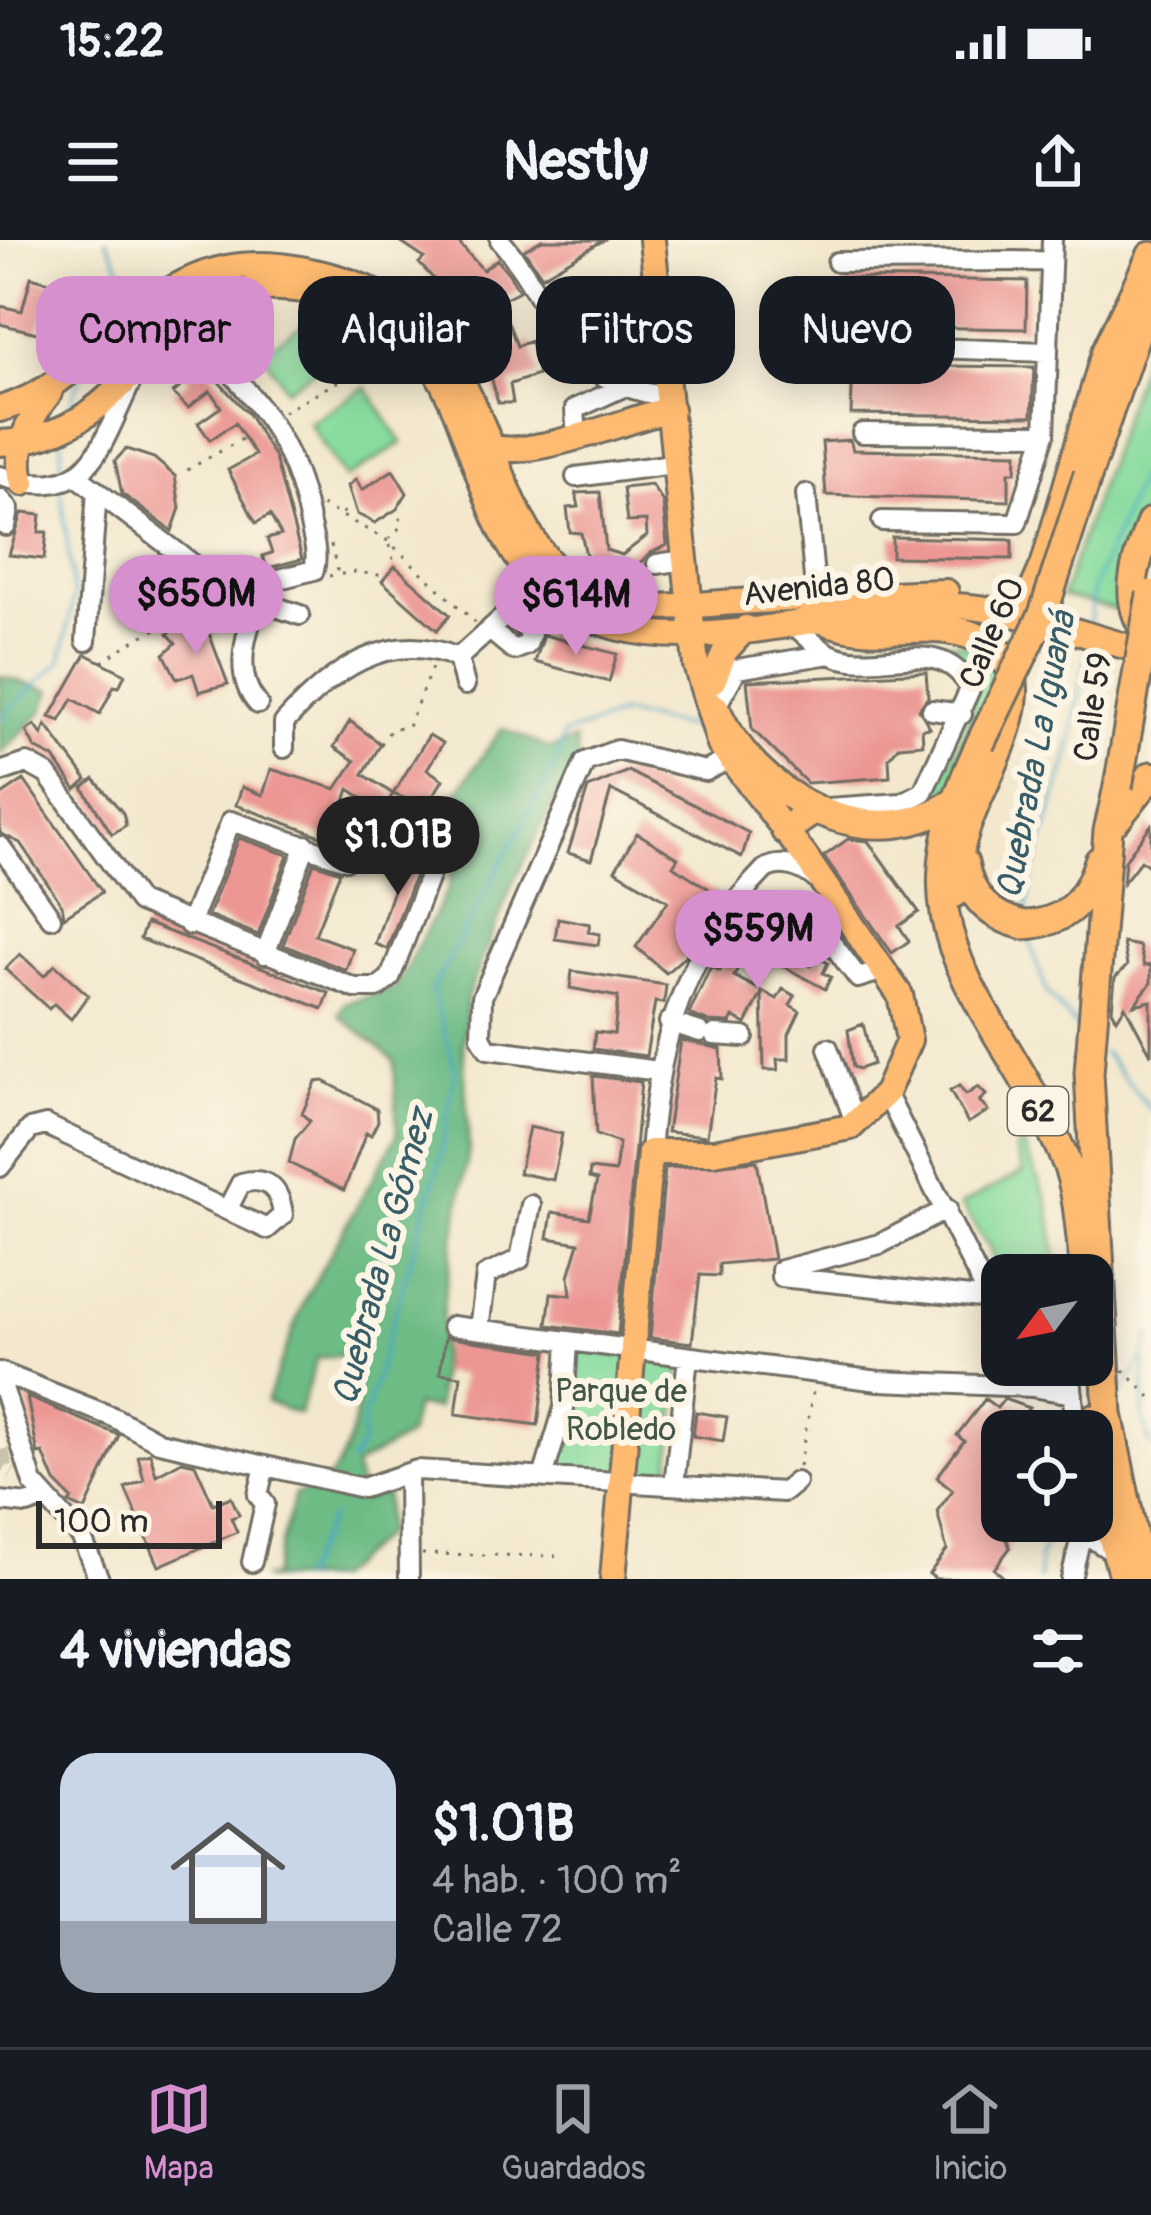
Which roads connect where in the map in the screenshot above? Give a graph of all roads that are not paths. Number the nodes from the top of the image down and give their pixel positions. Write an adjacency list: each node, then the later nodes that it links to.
1 (500, 240): 14 (street)
2 (652, 240): 15 (main road)
3 (1052, 240): 6 (street)
4 (1151, 256): 39 (highway)
5 (837, 262): 6 (street)
6 (1051, 262): 10 (street)
7 (274, 288): 18 (main road, Avenida 80)
8 (1151, 289): 65 (highway, Calle 60 / 62, bridge)
9 (955, 349): 10 (street)
10 (1048, 352): 20 (street)
11 (131, 384): 17 (main road, Avenida 80)
12 (245, 384): 37 (street)
13 (55, 386): 16 (main road, Avenida 80); 21 (main road); 23 (main road, Avenida 80)
14 (621, 388): 15 (street); 22 (street)
15 (671, 403): 22 (main road); 24 (main road)
16 (0, 409)
17 (114, 421): 21 (main road, Avenida 80); 27 (street)
18 (461, 421): 23 (main road); 36 (main road, Avenida 80)
19 (862, 434): 20 (street)
20 (1045, 434): 31 (street)
21 (22, 437): 26 (main road)
22 (577, 439): 23 (main road)
23 (494, 450): 41 (main road, Avenida 80)
24 (679, 459): 25 (street); 34 (main road); 40 (main road)
25 (576, 477)
26 (12, 479): 27 (street)
27 (75, 479): 28 (street)
28 (100, 494): 37 (street); 51 (street)
29 (806, 494): 42 (street)
30 (0, 499): 33 (street)
31 (882, 520)
32 (1151, 522): 50 (highway)
33 (6, 526)
34 (685, 563): 35 (street); 40 (main road); 41 (main road)
35 (657, 564)
36 (535, 580): 43 (street); 49 (main road, Avenida 80)
37 (261, 592): 44 (street); 57 (street)
38 (1151, 594): 68 (highway, Calle 59 / 62, bridge)
39 (1017, 603): 42 (main road, Avenida 80); 45 (main road, Avenida 80)
40 (698, 604): 41 (main road, Avenida 80); 42 (main road, Avenida 80); 49 (main road)
41 (630, 605)
42 (820, 609): 45 (main road, Avenida 80); 46 (main road, Avenida 80); 71 (highway)
43 (509, 612): 48 (street); 48 (street)
44 (300, 615)
45 (1060, 621): 52 (main road, Avenida 80)
46 (792, 623): 47 (main road, Avenida 80); 54 (street)
47 (746, 628): 49 (main road, Avenida 80); 58 (main road)
48 (492, 630): 55 (street)
49 (700, 632): 58 (main road); 58 (main road)
50 (1151, 639): 52 (main road, Avenida 80)
51 (86, 641)
52 (1114, 642): 53 (main road, Avenida 80)
53 (1151, 653)
54 (830, 654): 58 (street); 60 (street)
55 (454, 656): 56 (street); 61 (street)
56 (465, 685)
57 (258, 704)
58 (713, 705): 62 (main road); 66 (highway)
59 (932, 710): 60 (street)
60 (962, 714): 66 (street)
61 (284, 748)
62 (729, 759): 67 (main road); 86 (street)
63 (0, 772): 77 (street)
64 (1151, 776): 68 (highway)
65 (953, 803): 66 (highway); 82 (highway, Calle 60 / 62)
66 (816, 809): 67 (highway)
67 (784, 830): 74 (main road)
68 (1108, 831): 71 (highway); 95 (highway, 62)
69 (0, 845): 76 (street)
70 (306, 845): 72 (street); 77 (street); 80 (street)
71 (961, 847): 82 (highway)
72 (346, 860)
73 (435, 861): 80 (street)
74 (834, 896): 78 (main road); 83 (street)
75 (782, 910): 79 (street)
76 (51, 918)
77 (189, 925): 80 (street)
78 (855, 927): 79 (street); 81 (main road)
79 (830, 940): 81 (street)
80 (265, 954)
81 (884, 970): 87 (main road)
82 (977, 1003): 94 (highway, 62)
83 (669, 1022): 84 (street); 86 (street)
84 (744, 1037)
85 (828, 1048): 88 (street)
86 (659, 1071): 89 (street)
87 (886, 1093): 88 (main road); 92 (street)
88 (856, 1124): 89 (main road)
89 (650, 1152): 101 (main road)
90 (0, 1167): 93 (street)
91 (531, 1205): 99 (street)
92 (947, 1208): 96 (street); 97 (street)
93 (227, 1210)
94 (1082, 1254)
95 (1093, 1254)
96 (981, 1280)
97 (981, 1298)
98 (452, 1326): 99 (street)
99 (479, 1329): 100 (street)
100 (568, 1342): 101 (street); 110 (street)
101 (631, 1347): 102 (street); 111 (main road)
102 (688, 1357): 105 (street); 112 (street)
103 (0, 1375): 108 (street); 114 (street)
104 (1072, 1386): 106 (street)
105 (1032, 1387): 106 (street)
106 (1073, 1394): 107 (street)
107 (1081, 1410)
108 (265, 1466): 109 (street); 120 (street)
109 (408, 1474): 110 (street); 123 (street)
110 (544, 1474): 111 (street)
111 (621, 1481): 112 (street); 124 (main road)
112 (674, 1485): 113 (street)
113 (794, 1486)
114 (45, 1498): 115 (street); 122 (street)
115 (0, 1501)
116 (1113, 1509): 121 (highway, 62)
117 (1113, 1528): 121 (highway, 62)
118 (1078, 1542): 125 (street)
119 (1103, 1542): 121 (street)
120 (253, 1562)
121 (1129, 1573)
122 (99, 1579)
123 (409, 1579)
124 (613, 1579)
125 (1071, 1579)

